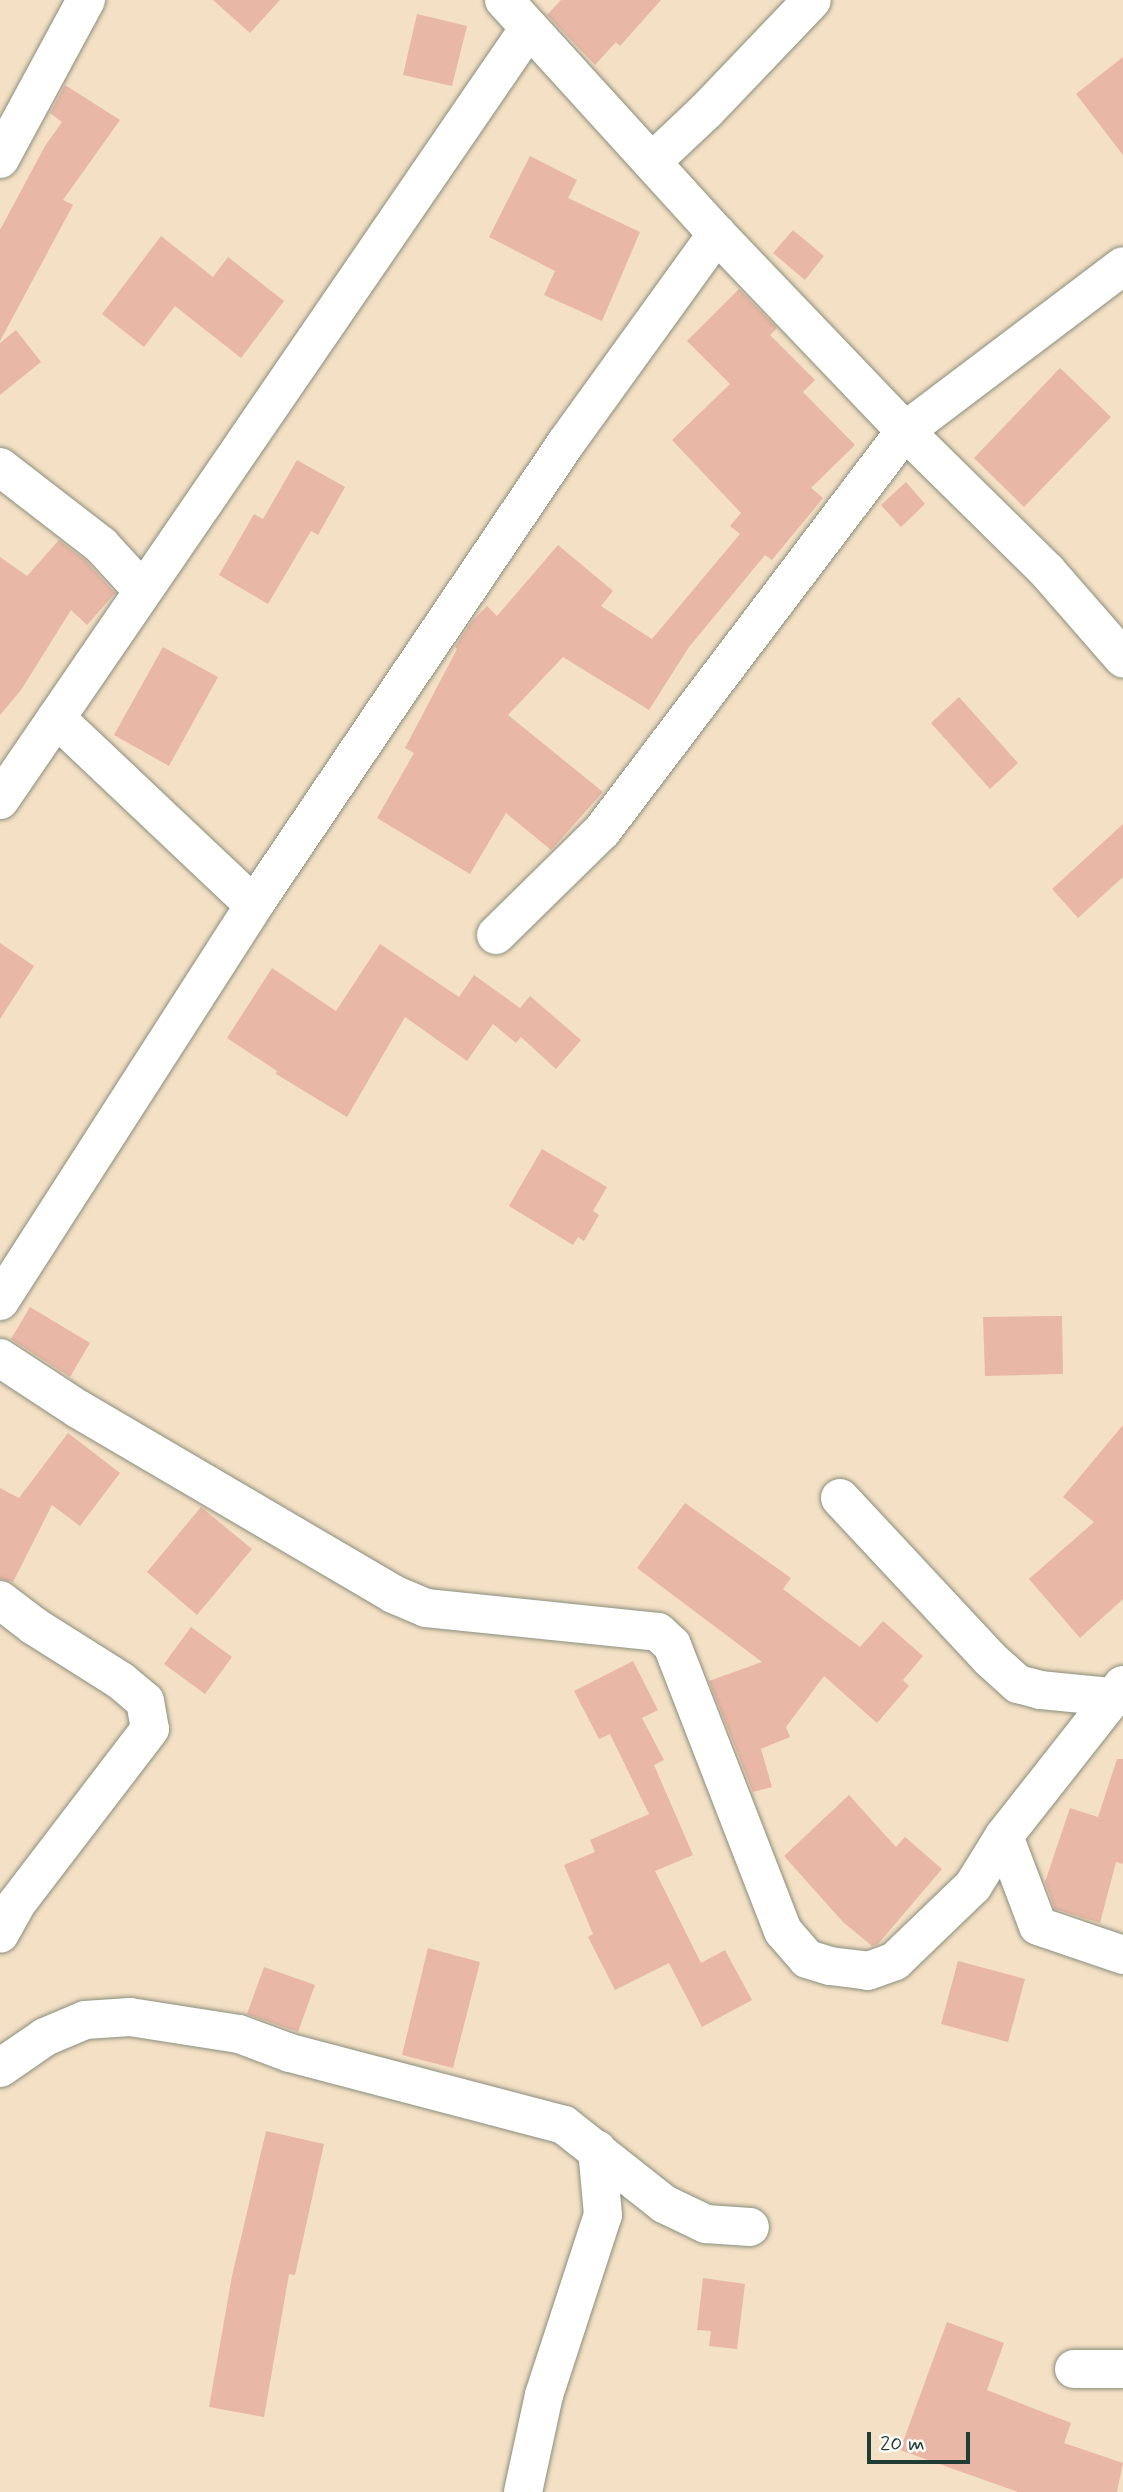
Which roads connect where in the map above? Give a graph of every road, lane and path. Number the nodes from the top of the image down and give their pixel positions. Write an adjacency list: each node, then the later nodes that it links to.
1 (86, 0): 5 (street)
2 (504, 0): 4 (street)
3 (812, 0): 6 (street)
4 (529, 27): 6 (street); 11 (street)
5 (0, 159)
6 (652, 162): 7 (street)
7 (717, 234): 9 (street); 15 (street)
8 (1123, 266): 9 (street)
9 (905, 431): 12 (street); 16 (street)
10 (0, 467): 11 (street)
11 (143, 592): 13 (street)
12 (1123, 658)
13 (56, 718): 14 (street); 15 (street)
14 (0, 800)
15 (254, 905): 17 (street)
16 (496, 935)
17 (0, 1301)
18 (0, 1359): 23 (street)
19 (840, 1498): 21 (street)
20 (0, 1600): 25 (street)
21 (1117, 1691): 22 (street)
22 (1004, 1836): 23 (street); 24 (street)
23 (973, 1886): 24 (street)
24 (1026, 1894): 26 (street)
25 (0, 1934)
26 (1123, 1955)
27 (0, 2068): 28 (street)
28 (597, 2149): 29 (street); 32 (street)
29 (750, 2227)
30 (1074, 2369): 31 (street)
31 (1123, 2369)
32 (523, 2492)

